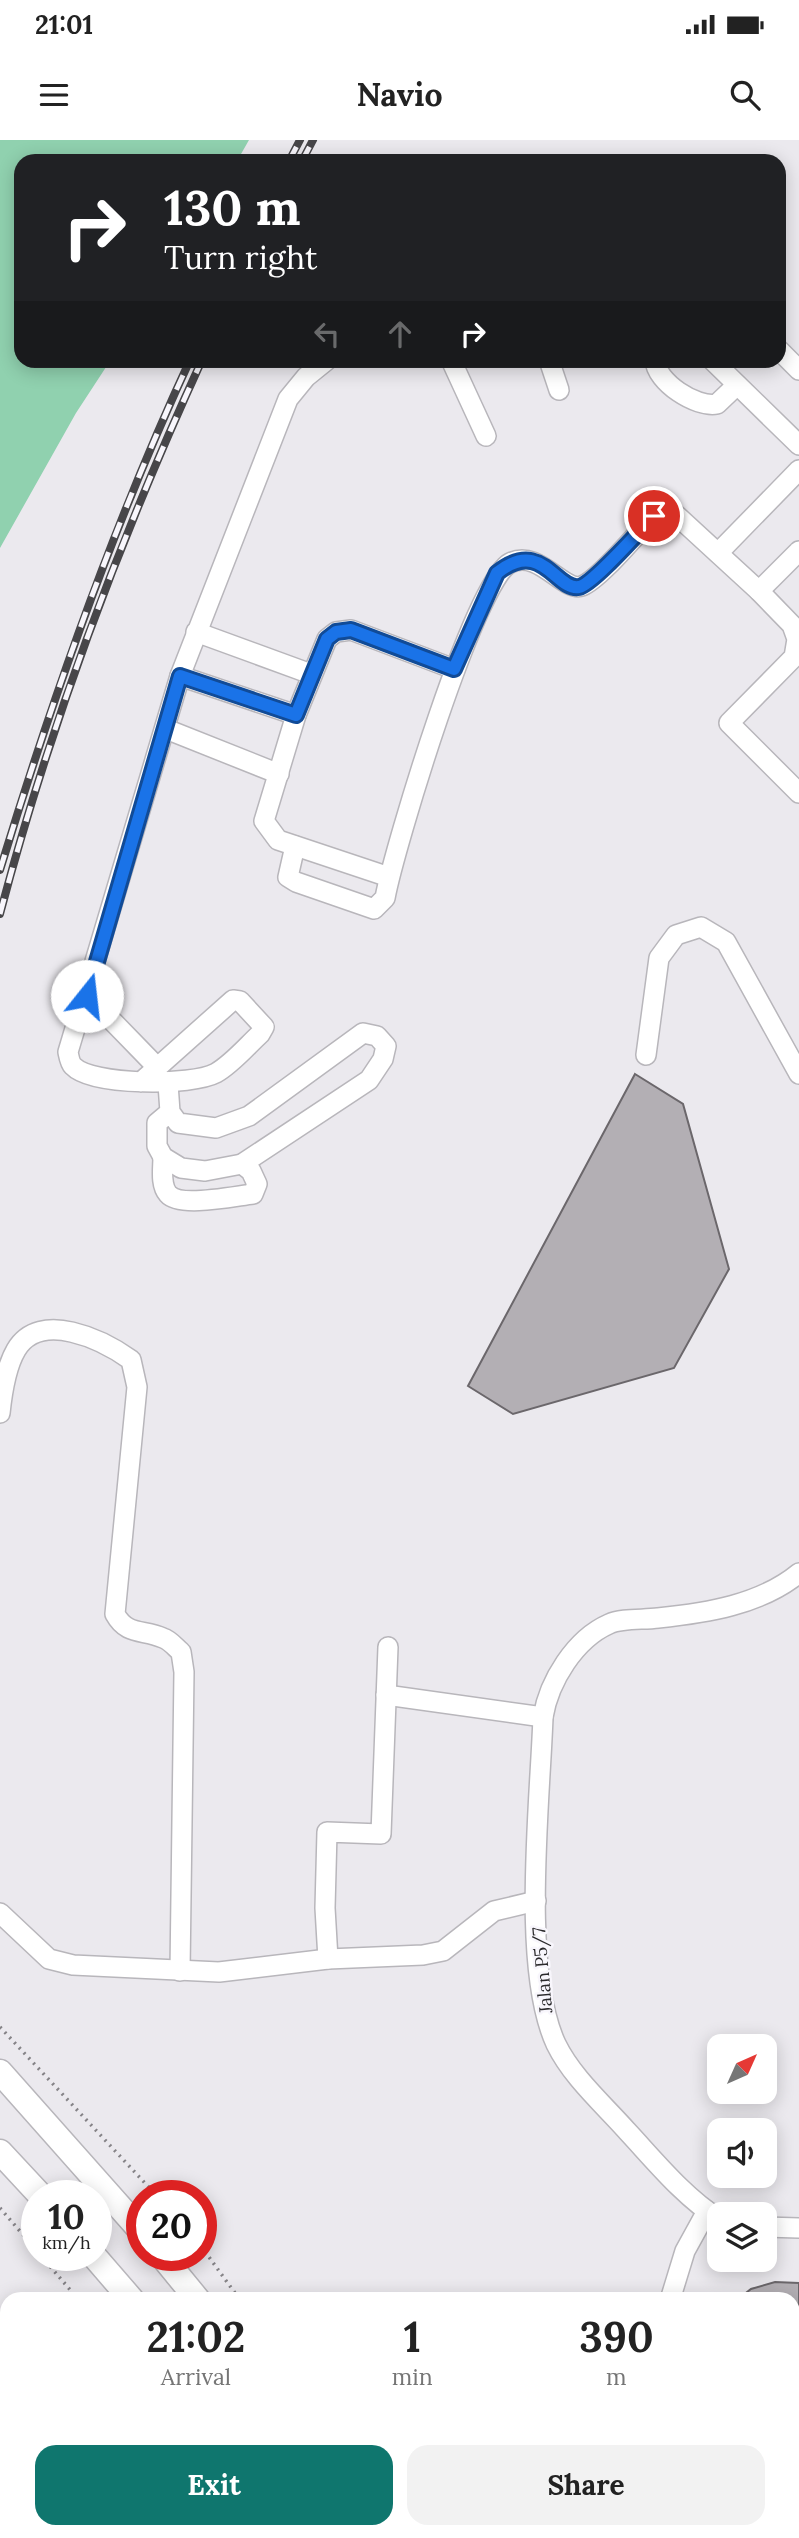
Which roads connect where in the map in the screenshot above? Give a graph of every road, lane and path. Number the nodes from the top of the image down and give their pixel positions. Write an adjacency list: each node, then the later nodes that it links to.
1 (786, 357): 7 (street)
2 (317, 368): 16 (street)
3 (455, 368): 10 (street)
4 (552, 368): 9 (street)
5 (657, 368): 8 (street)
6 (720, 368): 8 (street)
7 (799, 370)
8 (737, 385): 11 (street)
9 (559, 390)
10 (486, 436)
11 (799, 445)
12 (799, 470): 14 (street)
13 (799, 551): 15 (street)
14 (718, 553): 15 (street); 17 (street)
15 (759, 591): 23 (street)
16 (196, 632): 18 (street); 19 (street)
17 (454, 669): 18 (street); 25 (street)
18 (311, 674): 20 (street)
19 (180, 676): 20 (street); 21 (street)
20 (296, 715): 22 (street)
21 (166, 729): 22 (street); 26 (street)
22 (279, 774): 24 (street)
23 (799, 793)
24 (295, 846): 25 (street); 25 (street)
25 (389, 877)
26 (87, 996): 29 (street); 29 (street)
27 (646, 1055): 28 (street)
28 (799, 1074)
29 (162, 1076): 29 (street); 30 (street)
30 (170, 1112): 31 (street); 32 (street)
31 (163, 1157): 32 (street); 32 (street)
32 (242, 1164)
33 (0, 1413): 41 (street)
34 (799, 1573): 37 (street, Jalan P5/7)
35 (388, 1647): 36 (street)
36 (386, 1695): 37 (street); 40 (street)
37 (543, 1717): 38 (street, Jalan P5/7)
38 (536, 1901): 40 (street); 48 (street, Jalan P5/7)
39 (0, 1913): 41 (street)
40 (328, 1959): 41 (street)
41 (180, 1971)
42 (0, 2027): 46 (path)
43 (0, 2072): 49 (main road)
44 (0, 2152): 45 (main road)
45 (26, 2180)
46 (142, 2180)
47 (0, 2208): 53 (path)
48 (707, 2210)
49 (126, 2214)
50 (707, 2223): 62 (street)
51 (777, 2227): 52 (street)
52 (798, 2228)
53 (21, 2232)
54 (217, 2268): 61 (path)
55 (54, 2271): 58 (path)
56 (107, 2271): 59 (main road)
57 (174, 2271): 60 (main road)
58 (72, 2292)
59 (125, 2292)
60 (191, 2292)
61 (234, 2292)
62 (672, 2292)

